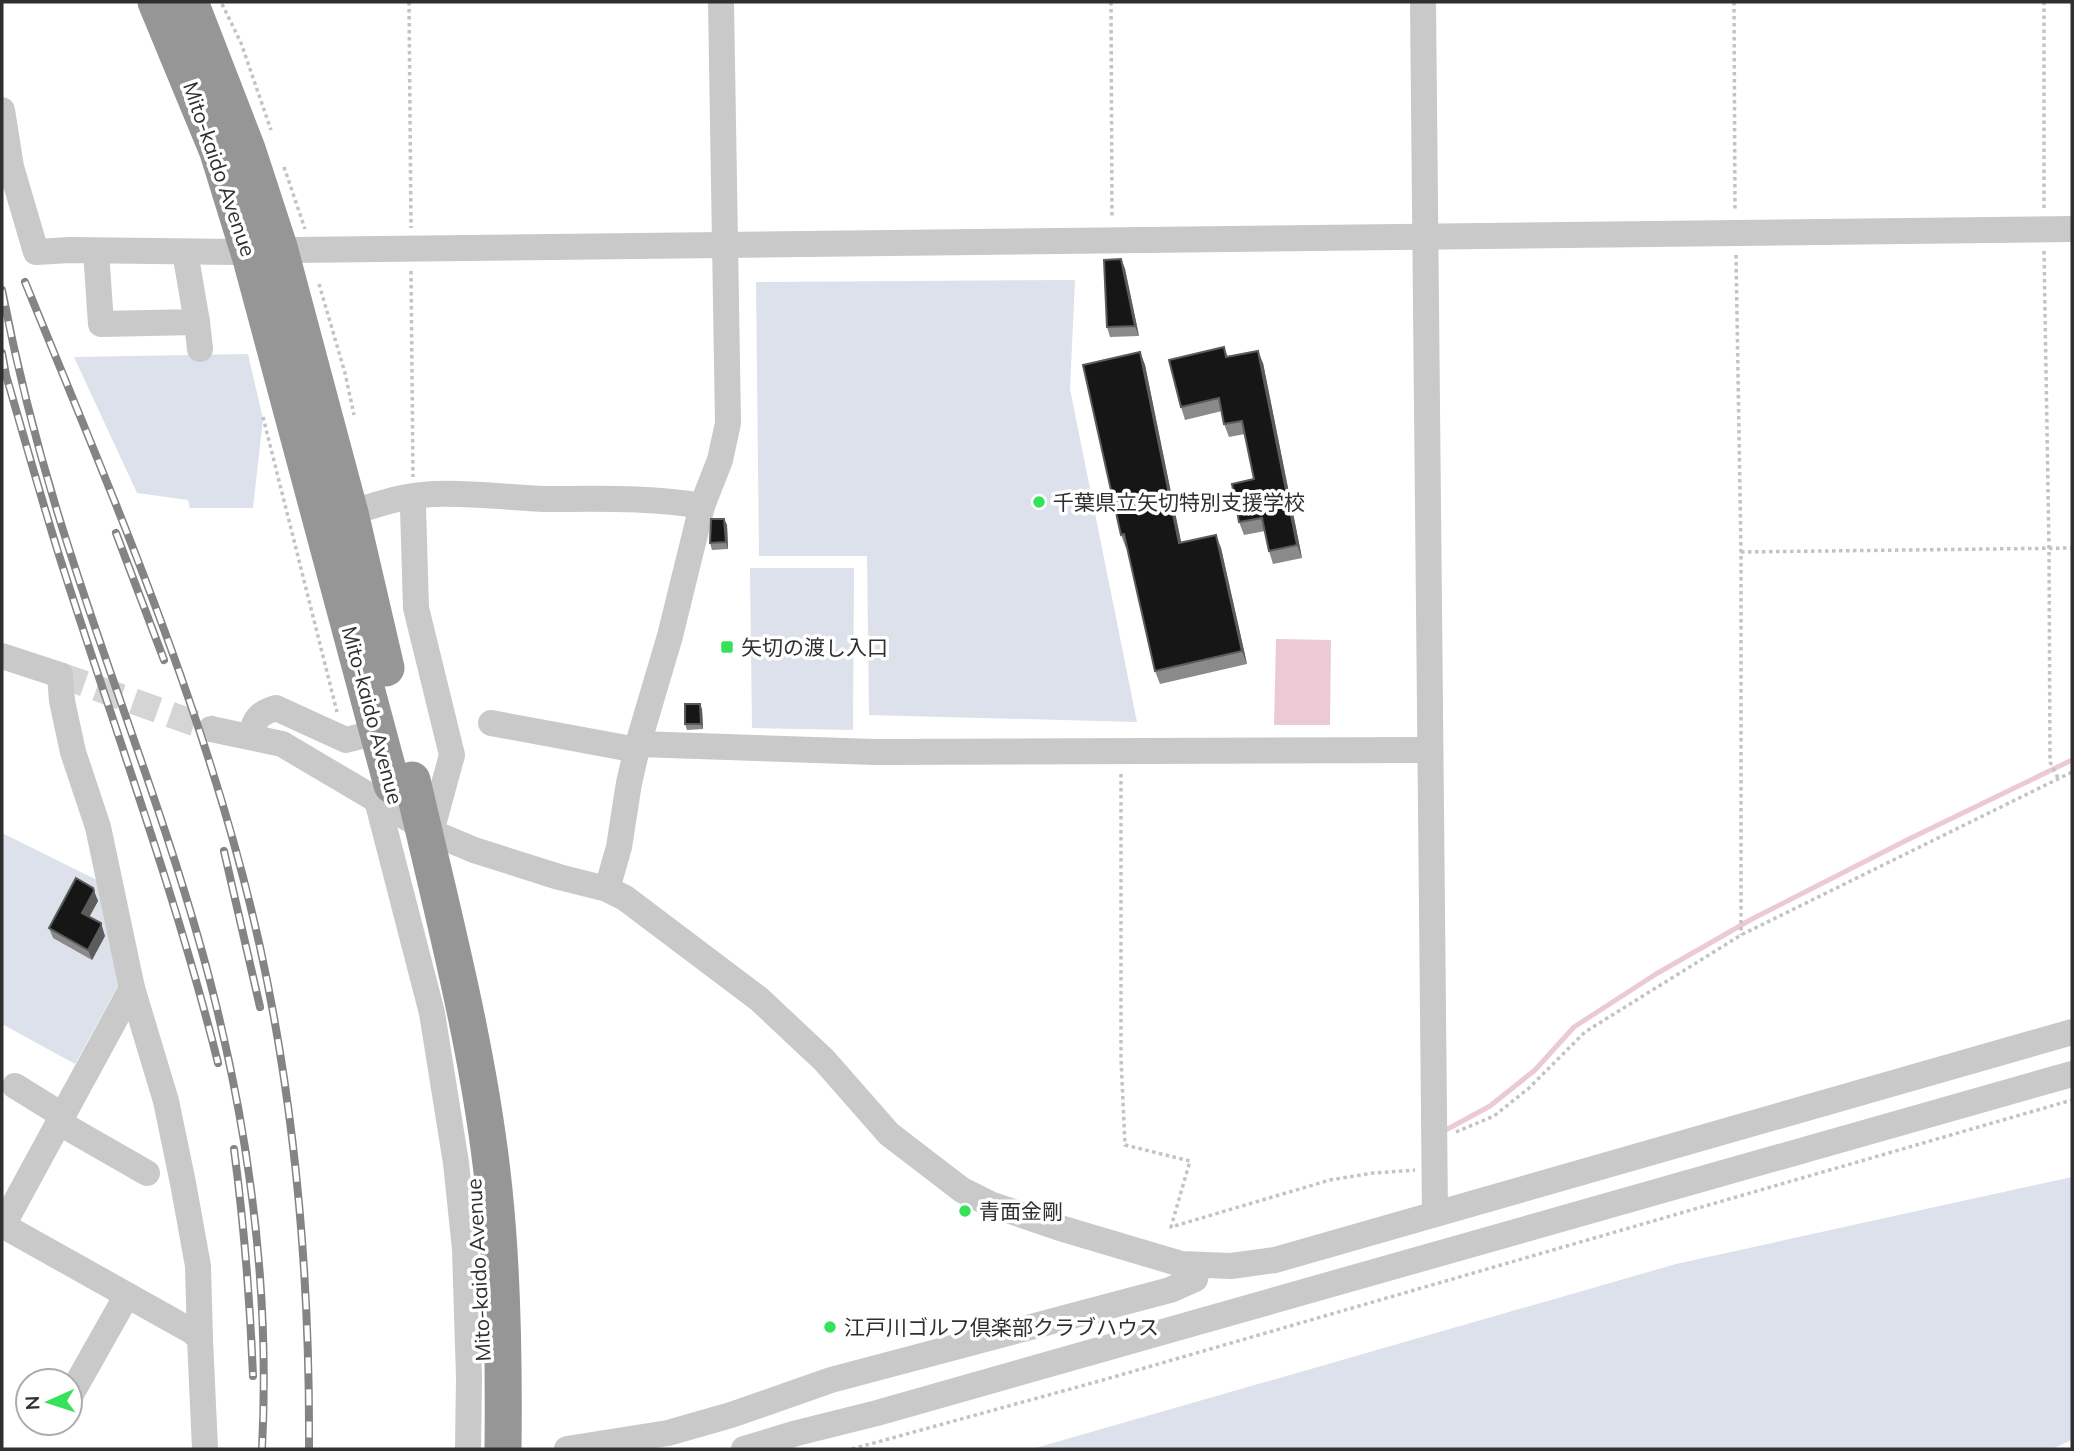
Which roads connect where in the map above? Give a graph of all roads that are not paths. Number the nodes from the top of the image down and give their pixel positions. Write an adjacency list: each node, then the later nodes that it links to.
1 (156, 2): 22 (highway, Mito-kaido Avenue)
2 (190, 2): 17 (highway, Mito-kaido Avenue)
3 (721, 2): 8 (street)
4 (1423, 2): 7 (street)
5 (2, 110): 10 (street)
6 (2072, 229): 7 (street)
7 (1424, 238): 8 (street); 24 (street)
8 (723, 245): 9 (street); 15 (street)
9 (293, 250)
10 (96, 251): 11 (street); 13 (street)
11 (185, 252): 12 (street); 13 (street)
12 (237, 252)
13 (197, 323): 14 (street)
14 (200, 349)
15 (702, 506): 17 (street); 23 (street)
16 (413, 508): 26 (street)
17 (350, 513): 25 (highway, Mito-kaido Avenue)
18 (2, 656): 28 (street)
19 (491, 723): 23 (street)
20 (211, 729): 21 (street)
21 (251, 736): 22 (street); 25 (street)
22 (362, 736): 25 (highway, Mito-kaido Avenue)
23 (638, 747): 24 (street); 27 (street)
24 (1430, 750): 34 (street)
25 (394, 788): 26 (street); 41 (street); 42 (highway, Mito-kaido Avenue); 43 (highway, Mito-kaido Avenue, bridge)
26 (435, 834): 27 (street); 44 (street)
27 (607, 889): 36 (street)
28 (132, 988): 32 (street); 38 (street)
29 (2072, 1032): 34 (street)
30 (2072, 1074): 46 (street)
31 (15, 1086): 32 (street)
32 (60, 1118): 33 (street); 35 (street)
33 (147, 1173)
34 (1435, 1214): 36 (street)
35 (2, 1226): 37 (street)
36 (1198, 1266): 45 (street)
37 (127, 1295): 38 (street); 39 (street)
38 (200, 1339): 40 (street)
39 (84, 1371)
40 (205, 1449)
41 (468, 1449)
42 (484, 1449)
43 (503, 1449)
44 (520, 1449)
45 (567, 1449)
46 (744, 1449)

